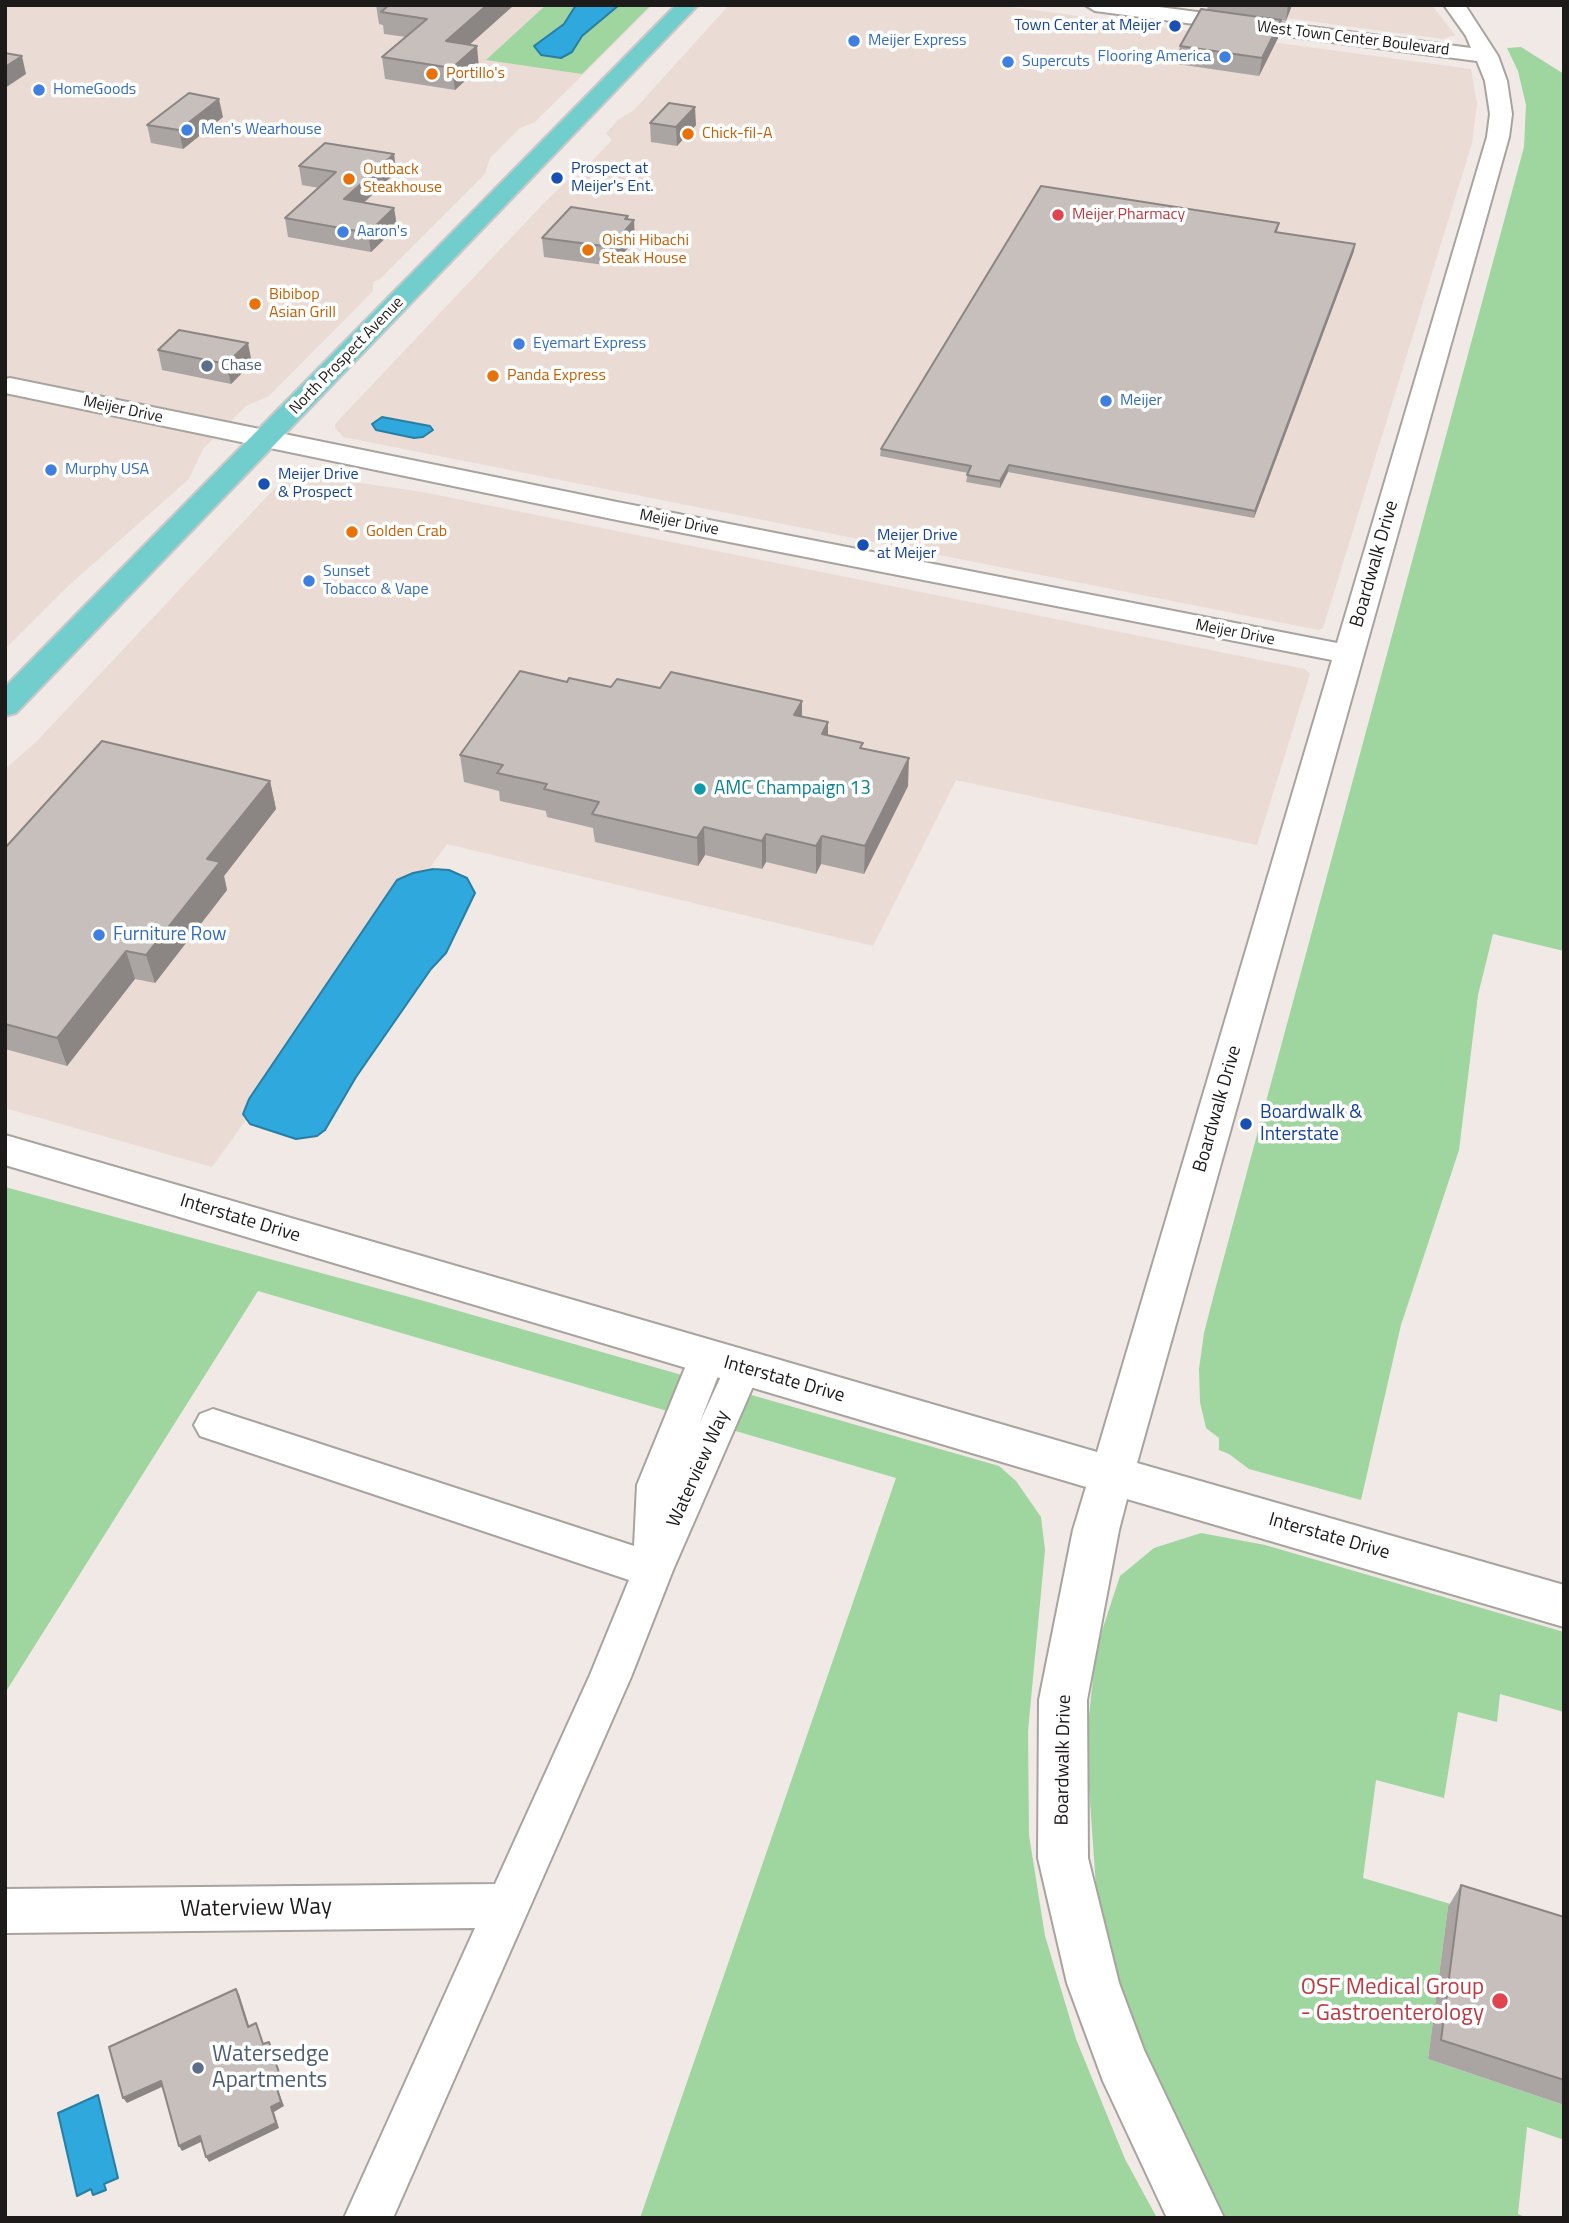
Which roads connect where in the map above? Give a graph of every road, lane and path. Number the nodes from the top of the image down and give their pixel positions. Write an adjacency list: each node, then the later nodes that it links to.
1 (688, 5): 6 (main road, North Prospect Avenue)
2 (1095, 5): 4 (street, West Town Center Boulevard)
3 (1454, 5): 4 (street, Boardwalk Drive)
4 (1487, 56): 7 (street, Boardwalk Drive)
5 (10, 386): 6 (street, Meijer Drive)
6 (267, 439): 7 (street, Meijer Drive); 8 (main road, North Prospect Avenue)
7 (1348, 654): 12 (street, Boardwalk Drive)
8 (5, 706)
9 (5, 1150): 10 (street, Interstate Drive)
10 (725, 1363): 12 (street, Interstate Drive); 13 (street, Waterview Way)
11 (213, 1425): 13 (street)
12 (1112, 1475): 14 (street, Interstate Drive); 18 (street, Boardwalk Drive)
13 (653, 1570): 15 (street, Waterview Way)
14 (1564, 1606)
15 (507, 1906): 16 (street, Waterview Way); 17 (street, Waterview Way)
16 (5, 1911)
17 (368, 2218)
18 (1196, 2218)

